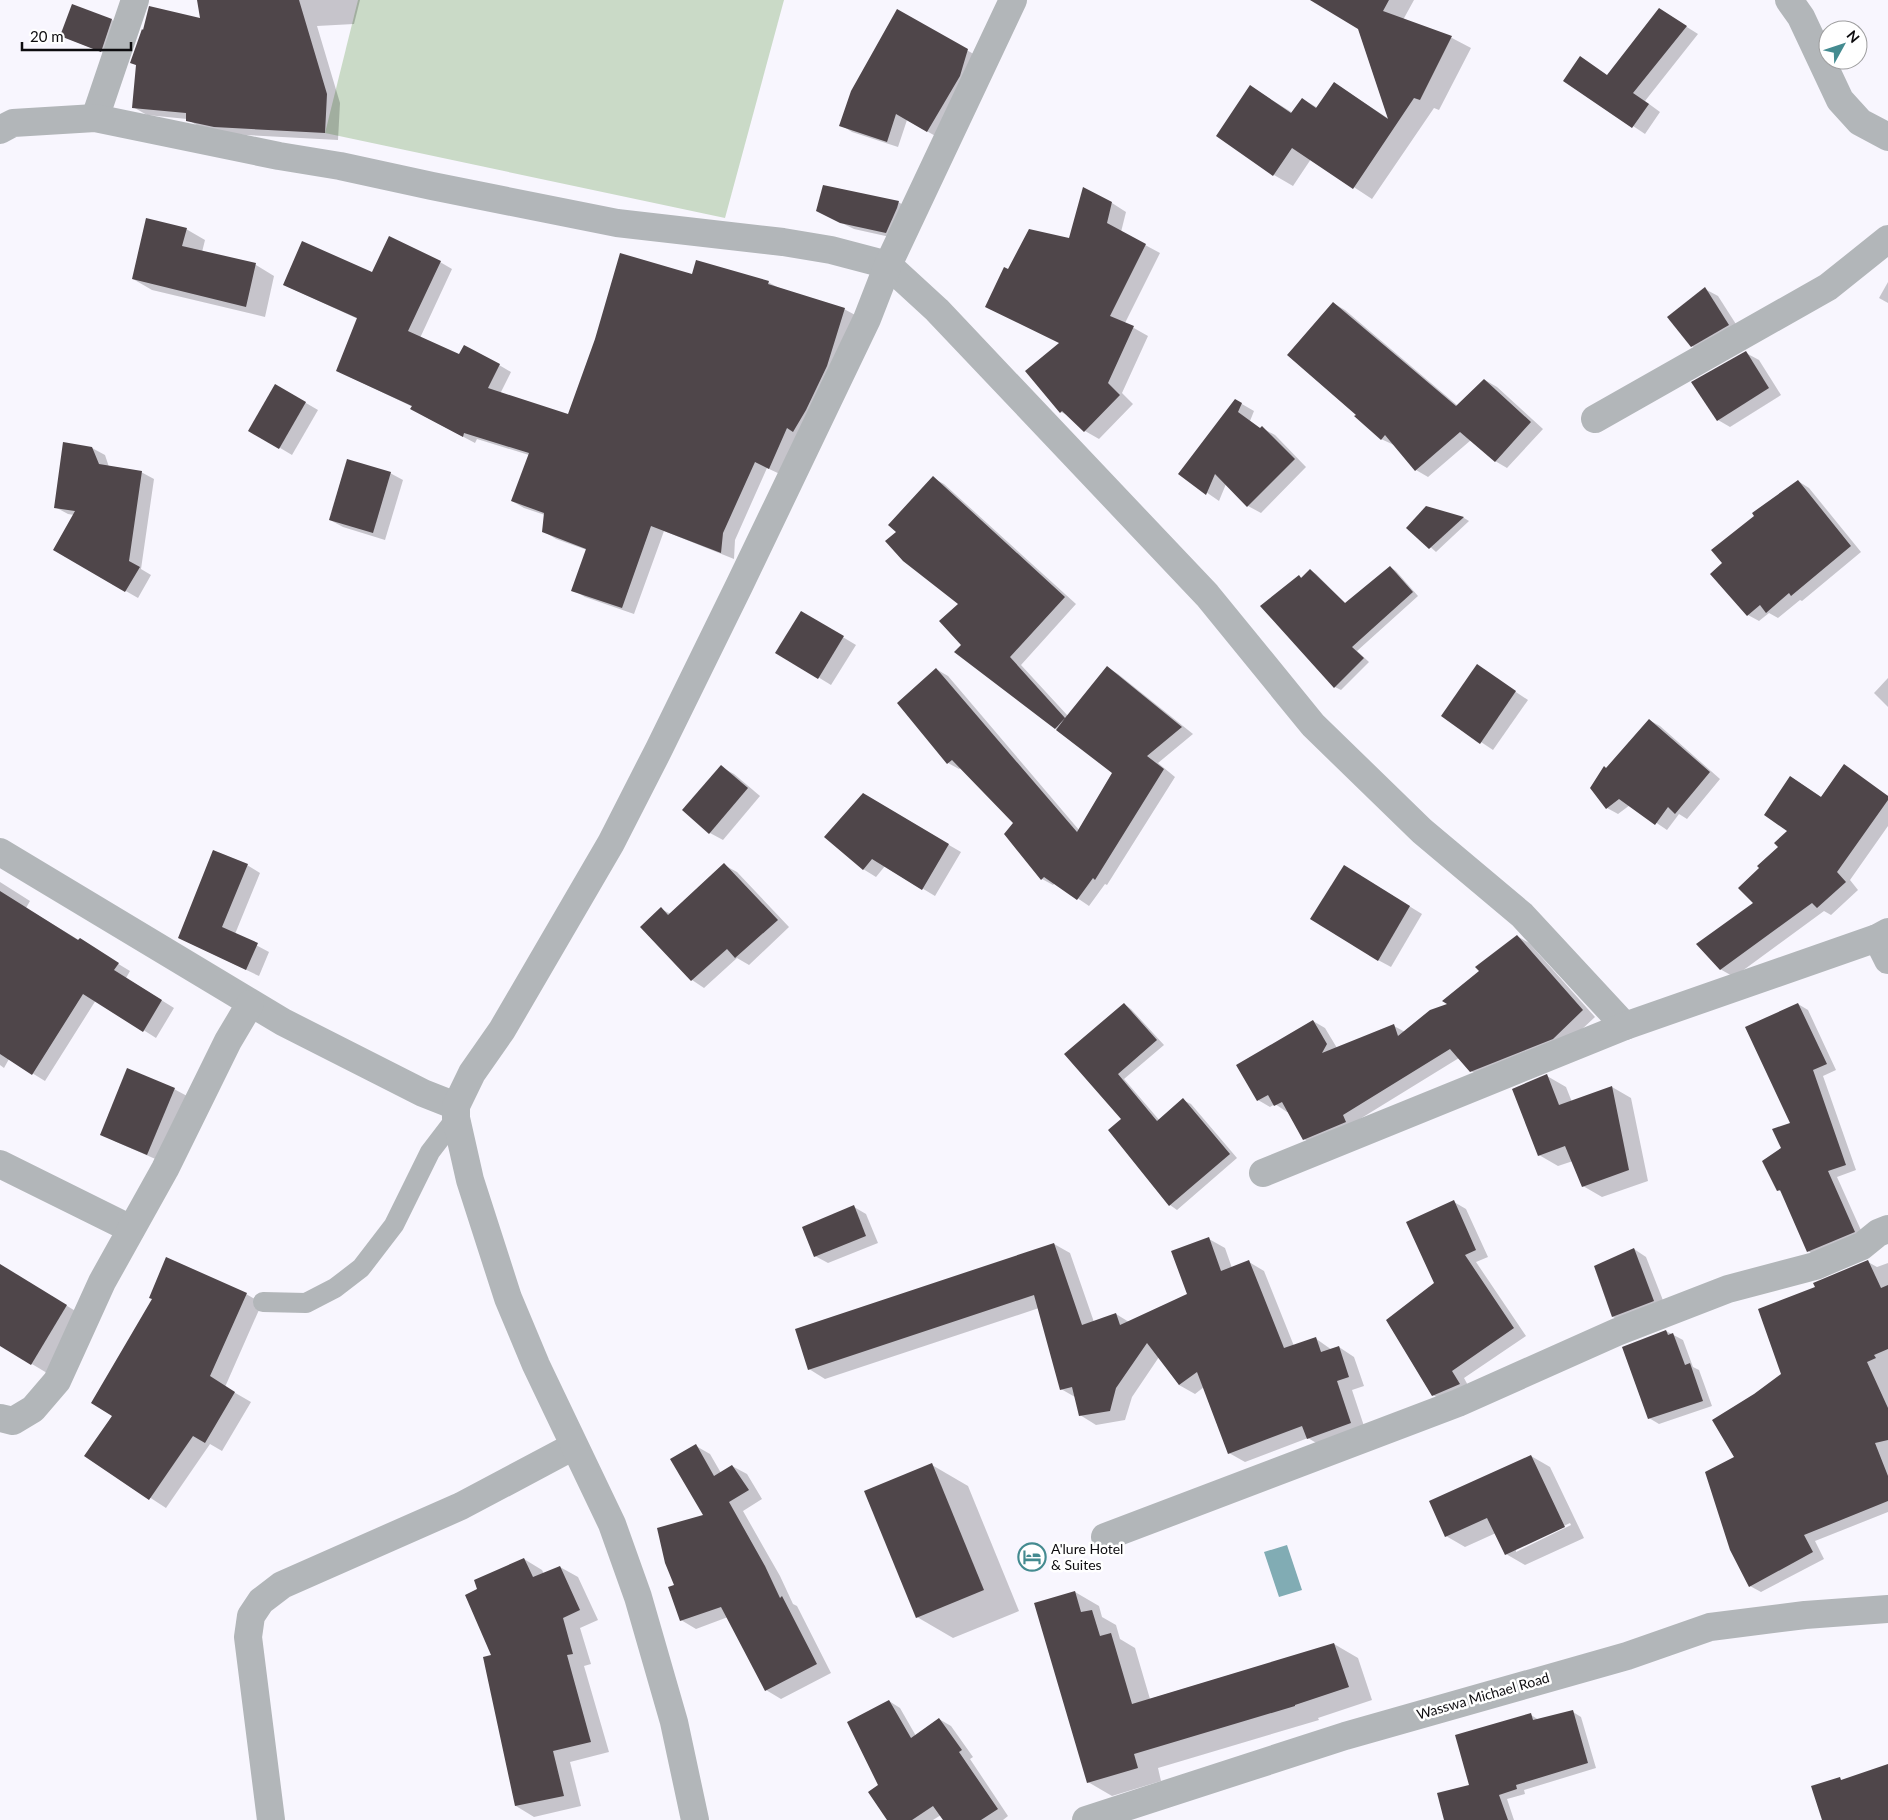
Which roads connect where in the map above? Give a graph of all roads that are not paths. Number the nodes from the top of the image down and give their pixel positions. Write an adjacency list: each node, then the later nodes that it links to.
1 (135, 0): 4 (street)
2 (1013, 0): 8 (street)
3 (1789, 0): 6 (street)
4 (95, 118): 5 (street); 8 (street)
5 (0, 130)
6 (1888, 137)
7 (1888, 239): 9 (street)
8 (888, 265): 13 (street); 14 (street)
9 (1595, 418)
10 (0, 852): 12 (street)
11 (1885, 937): 13 (street)
12 (250, 1004): 14 (street); 17 (street)
13 (1624, 1026): 16 (street)
14 (456, 1112): 19 (lane); 21 (street)
15 (0, 1164): 17 (street)
16 (1263, 1173)
17 (131, 1229): 20 (street)
18 (1888, 1229): 22 (street)
19 (263, 1302)
20 (0, 1418)
21 (574, 1446): 24 (street); 25 (street)
22 (1105, 1537)
23 (1888, 1609): 26 (street, Wasswa Michael Road)
24 (271, 1820)
25 (695, 1820)
26 (1086, 1820)

